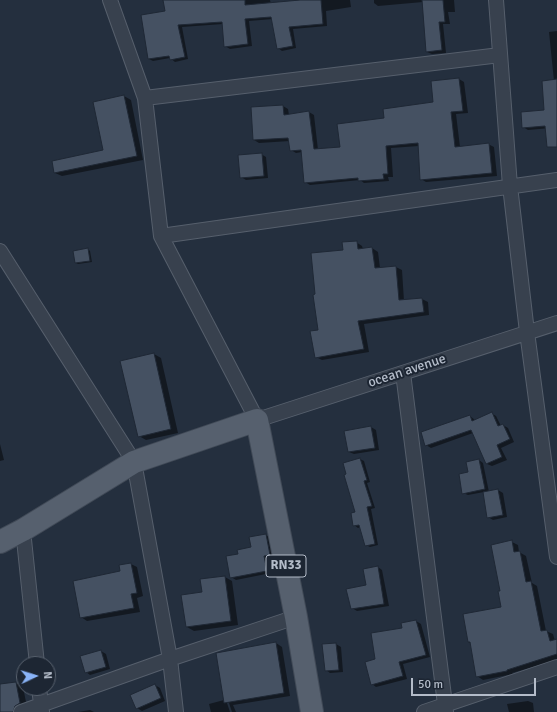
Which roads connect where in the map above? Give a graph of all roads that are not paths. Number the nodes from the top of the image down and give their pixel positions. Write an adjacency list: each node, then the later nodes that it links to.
1 (110, 0): 4 (street, RN33)
2 (496, 0): 3 (street)
3 (500, 55): 4 (street); 6 (street)
4 (145, 98): 7 (street, RN33)
5 (557, 180): 6 (street)
6 (510, 186): 7 (street); 10 (street)
7 (161, 236): 12 (street, RN33)
8 (0, 251): 13 (street)
9 (557, 322): 10 (street, ocean avenue)
10 (526, 332): 11 (street, ocean avenue); 16 (street)
11 (403, 373): 12 (street, ocean avenue); 22 (street)
12 (257, 420): 13 (main road); 17 (main road, RN33)
13 (134, 462): 14 (main road); 19 (street)
14 (23, 530): 15 (main road); 18 (street)
15 (0, 542)
16 (557, 557)
17 (296, 617): 19 (street); 26 (main road, RN33)
18 (36, 656)
19 (170, 659): 23 (street); 25 (street)
20 (557, 666): 22 (street)
21 (40, 696): 23 (street)
22 (446, 708): 27 (street)
23 (41, 709): 24 (street)
24 (21, 712)
25 (176, 712)
26 (312, 712)
27 (424, 712)

